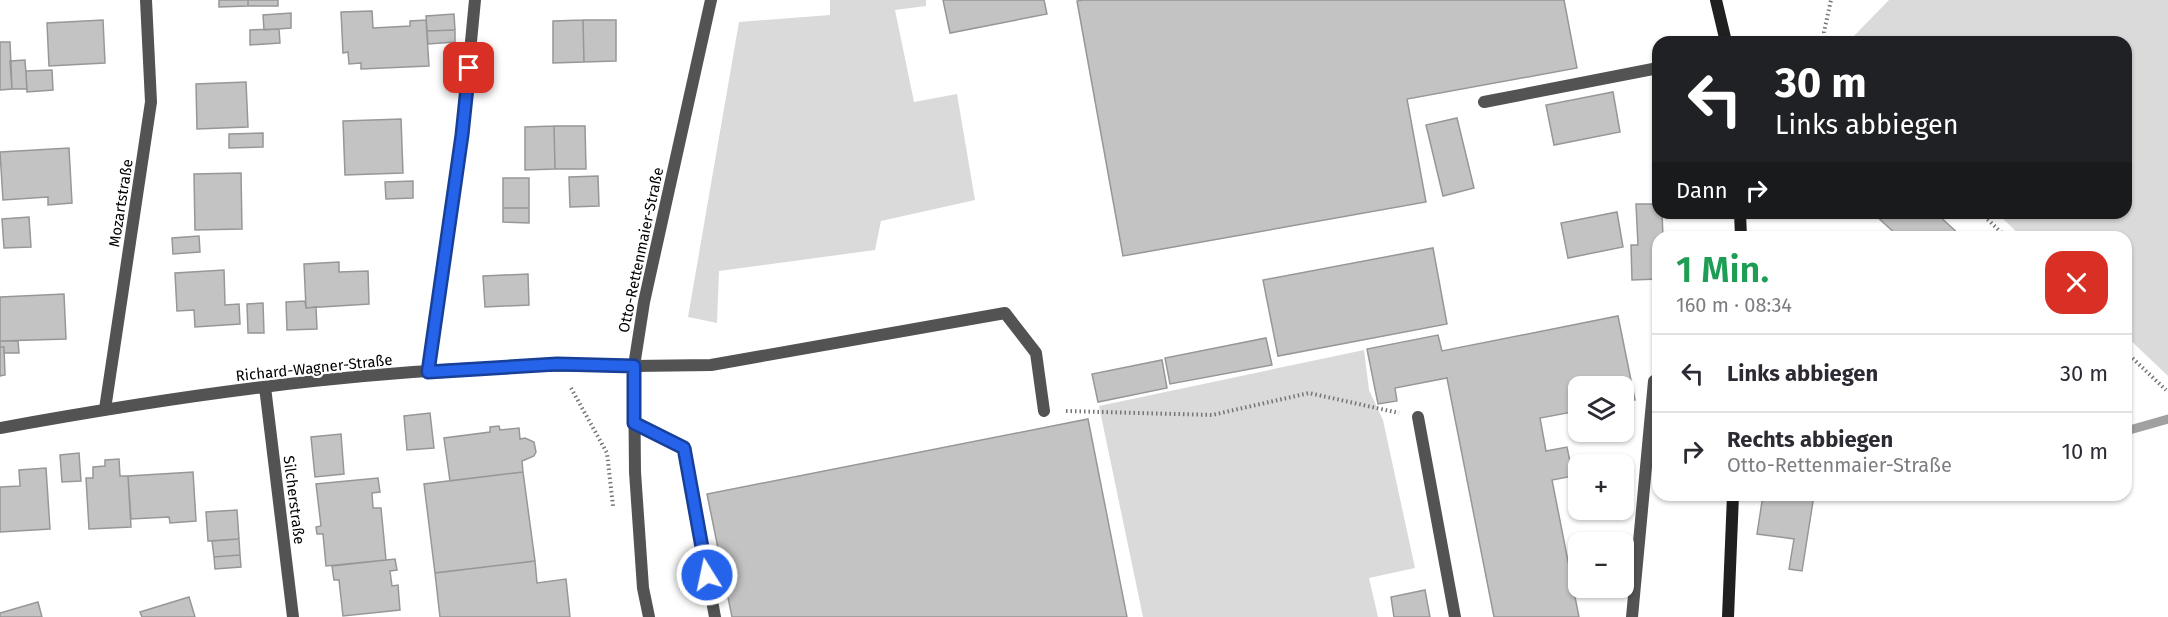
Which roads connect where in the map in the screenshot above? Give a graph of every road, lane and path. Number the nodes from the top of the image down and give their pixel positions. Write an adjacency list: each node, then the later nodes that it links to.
1 (146, 0): 19 (street, Mozartstraße)
2 (475, 0): 15 (street)
3 (711, 0): 14 (street, Otto-Rettenmaier-Straße)
4 (1716, 0): 6 (main road)
5 (1831, 0): 7 (path)
6 (1725, 36)
7 (1824, 36)
8 (1652, 69): 9 (street)
9 (1484, 102)
10 (1987, 219): 11 (path)
11 (2000, 231)
12 (2132, 358): 17 (path)
13 (557, 364): 14 (street, Richard-Wagner-Straße); 15 (street, Richard-Wagner-Straße); 25 (path)
14 (634, 366): 20 (street, Richard-Wagner-Straße); 22 (street, Otto-Rettenmaier-Straße)
15 (428, 372): 16 (street, Richard-Wagner-Straße)
16 (265, 387): 19 (street, Richard-Wagner-Straße); 26 (street, Silcherstraße)
17 (2166, 390)
18 (1652, 402): 30 (street)
19 (105, 409): 23 (street, Richard-Wagner-Straße)
20 (1044, 411): 21 (path)
21 (1418, 417): 29 (street)
22 (634, 423): 27 (street, Otto-Rettenmaier-Straße); 28 (street)
23 (0, 428)
24 (1733, 501): 31 (main road)
25 (613, 511)
26 (293, 617)
27 (649, 617)
28 (715, 617)
29 (1455, 617)
30 (1632, 617)
31 (1728, 617)

